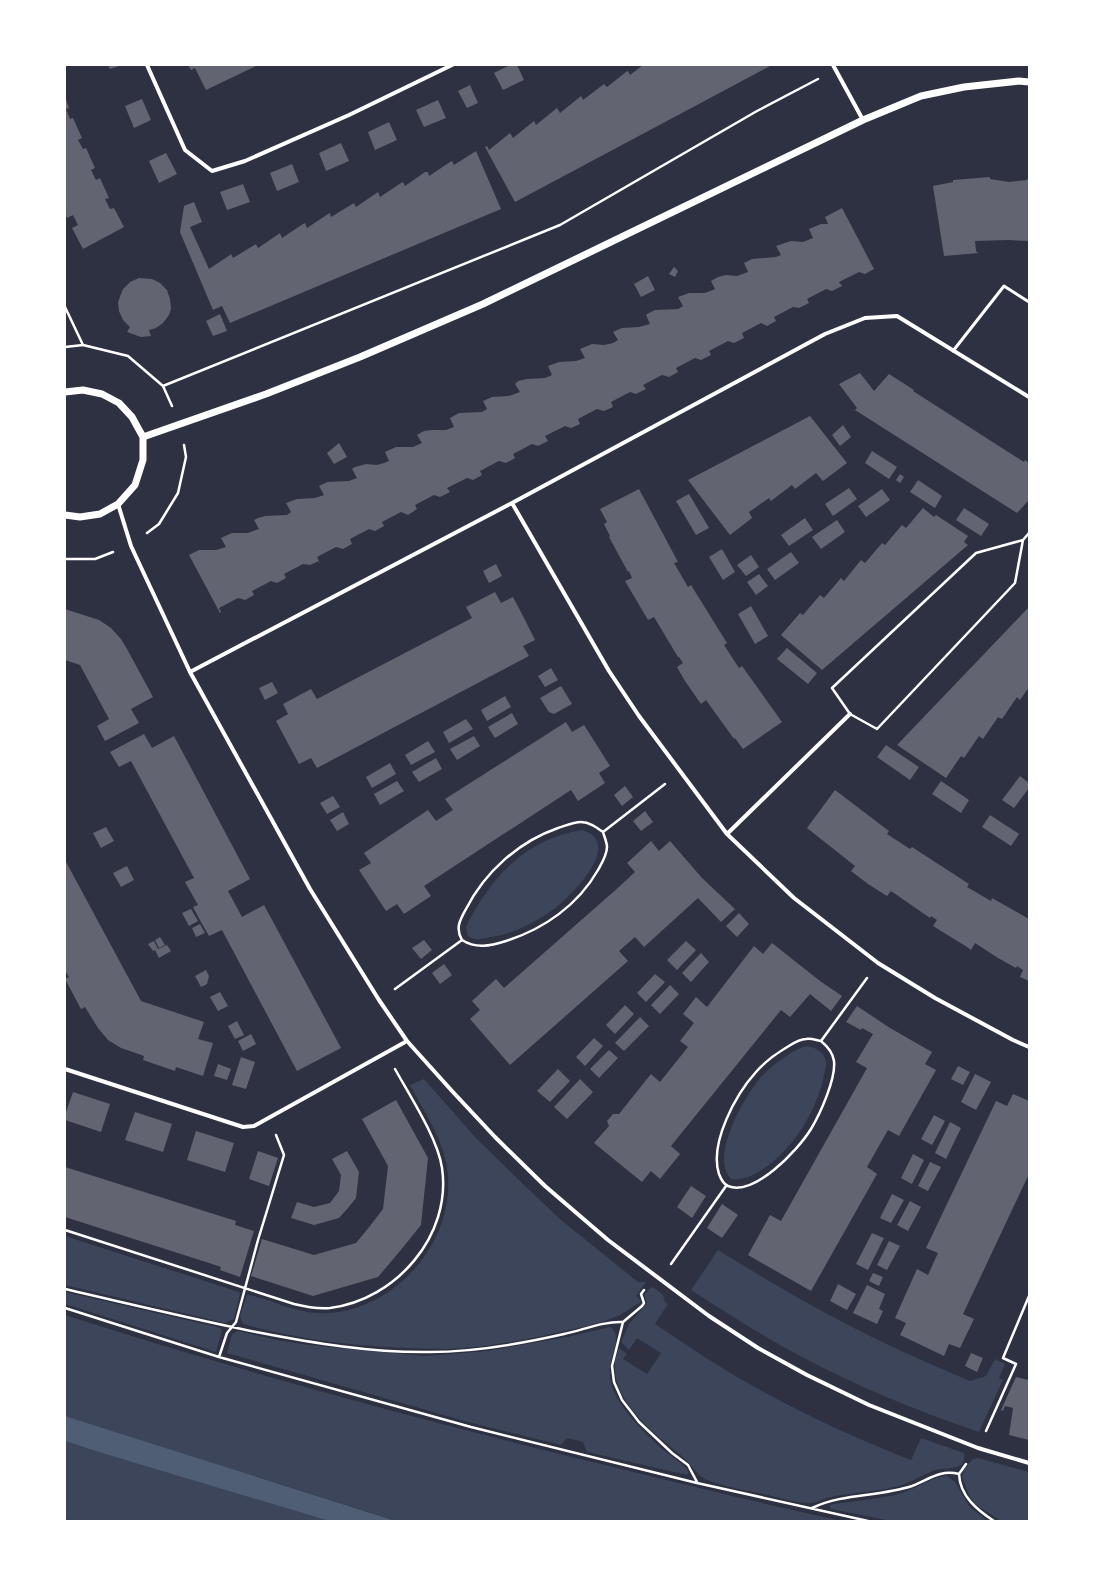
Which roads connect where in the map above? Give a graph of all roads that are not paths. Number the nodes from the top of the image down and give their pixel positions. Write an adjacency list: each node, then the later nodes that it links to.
1 (147, 65): 2 (street)
2 (452, 65)
3 (833, 65): 5 (street)
4 (1029, 82): 5 (street)
5 (863, 120): 10 (street)
6 (1029, 302): 7 (lane)
7 (953, 351): 9 (street); 11 (street)
8 (65, 392): 10 (street)
9 (1029, 397)
10 (143, 437): 12 (street)
11 (512, 503): 14 (street); 16 (street)
12 (118, 504): 13 (street); 14 (street)
13 (65, 515)
14 (190, 672): 17 (street)
15 (850, 714): 16 (street)
16 (727, 834): 18 (street)
17 (407, 1041): 19 (street); 20 (street)
18 (1029, 1047)
19 (65, 1069)
20 (1029, 1463)

